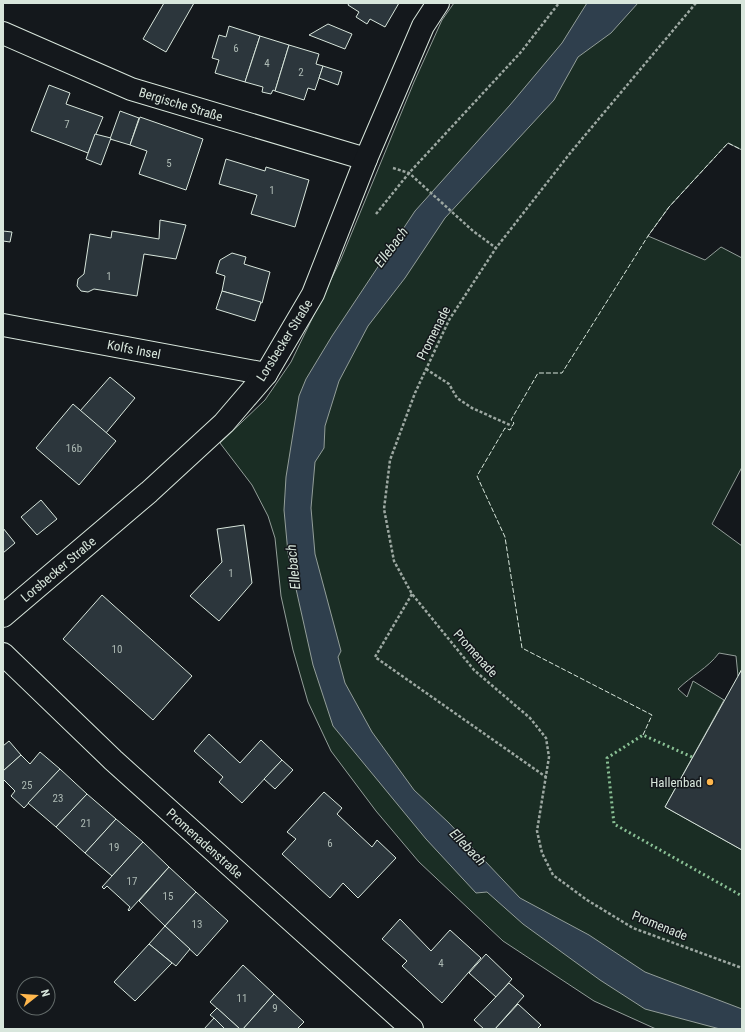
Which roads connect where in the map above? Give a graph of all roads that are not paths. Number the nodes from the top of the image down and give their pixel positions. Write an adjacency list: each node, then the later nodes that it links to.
1 (438, 3): 3 (street, Lorsbecker Straße)
2 (3, 33): 3 (street, Bergische Straße)
3 (366, 159): 5 (street, Lorsbecker Straße)
4 (3, 325): 5 (street, Kolfs Insel)
5 (266, 374): 6 (street, Lorsbecker Straße)
6 (3, 616)
7 (3, 654): 8 (street, Promenadenstraße)
8 (412, 1029)

